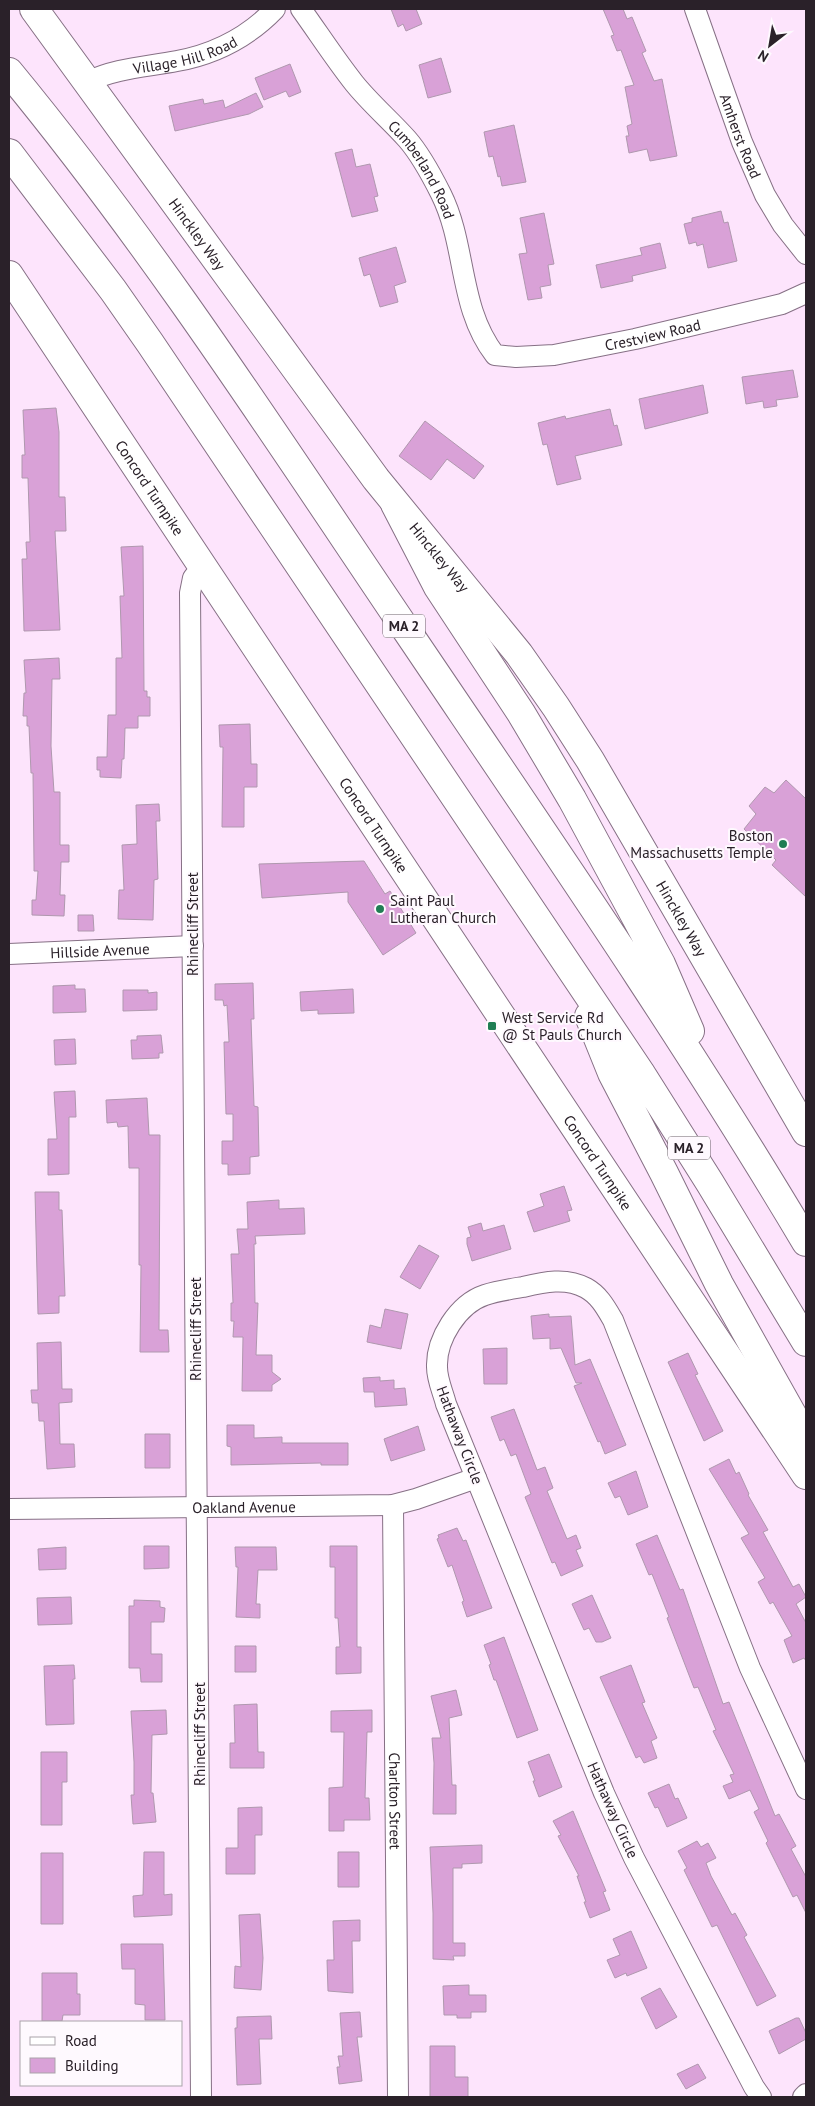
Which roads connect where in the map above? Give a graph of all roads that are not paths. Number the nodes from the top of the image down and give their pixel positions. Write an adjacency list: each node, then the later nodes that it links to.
1 (34, 9): 6 (main road, Hinckley Way)
2 (275, 9): 6 (street, Village Hill Road)
3 (301, 9): 11 (street, Cumberland Road)
4 (695, 9): 8 (street, Amherst Road)
5 (9, 72): 17 (main road, MA 2)
6 (87, 82): 12 (main road, Hinckley Way)
7 (9, 153): 16 (main road, MA 2)
8 (806, 254)
9 (9, 275): 13 (main road, Concord Turnpike)
10 (806, 293): 11 (street, Crestview Road)
11 (495, 355)
12 (395, 504): 17 (main road); 18 (main road, Hinckley Way)
13 (202, 565): 14 (street, Rhinecliff Street); 22 (main road, Concord Turnpike)
14 (192, 946): 15 (street, Hillside Avenue); 25 (street, Rhinecliff Street)
15 (9, 954)
16 (566, 958): 20 (main road, MA 2); 21 (main road)
17 (722, 1104): 19 (main road, MA 2)
18 (806, 1132)
19 (806, 1242)
20 (806, 1342)
21 (806, 1439)
22 (806, 1475)
23 (476, 1478): 24 (street, Oakland Avenue); 27 (street, Hathaway Circle); 31 (street, Hathaway Circle)
24 (393, 1505): 25 (street, Oakland Avenue); 30 (street, Charlton Street)
25 (197, 1508): 26 (street, Oakland Avenue); 29 (street, Rhinecliff Street)
26 (9, 1509)
27 (806, 1790)
28 (806, 2094): 32 (street)
29 (201, 2097)
30 (398, 2097)
31 (761, 2097)
32 (803, 2097)

